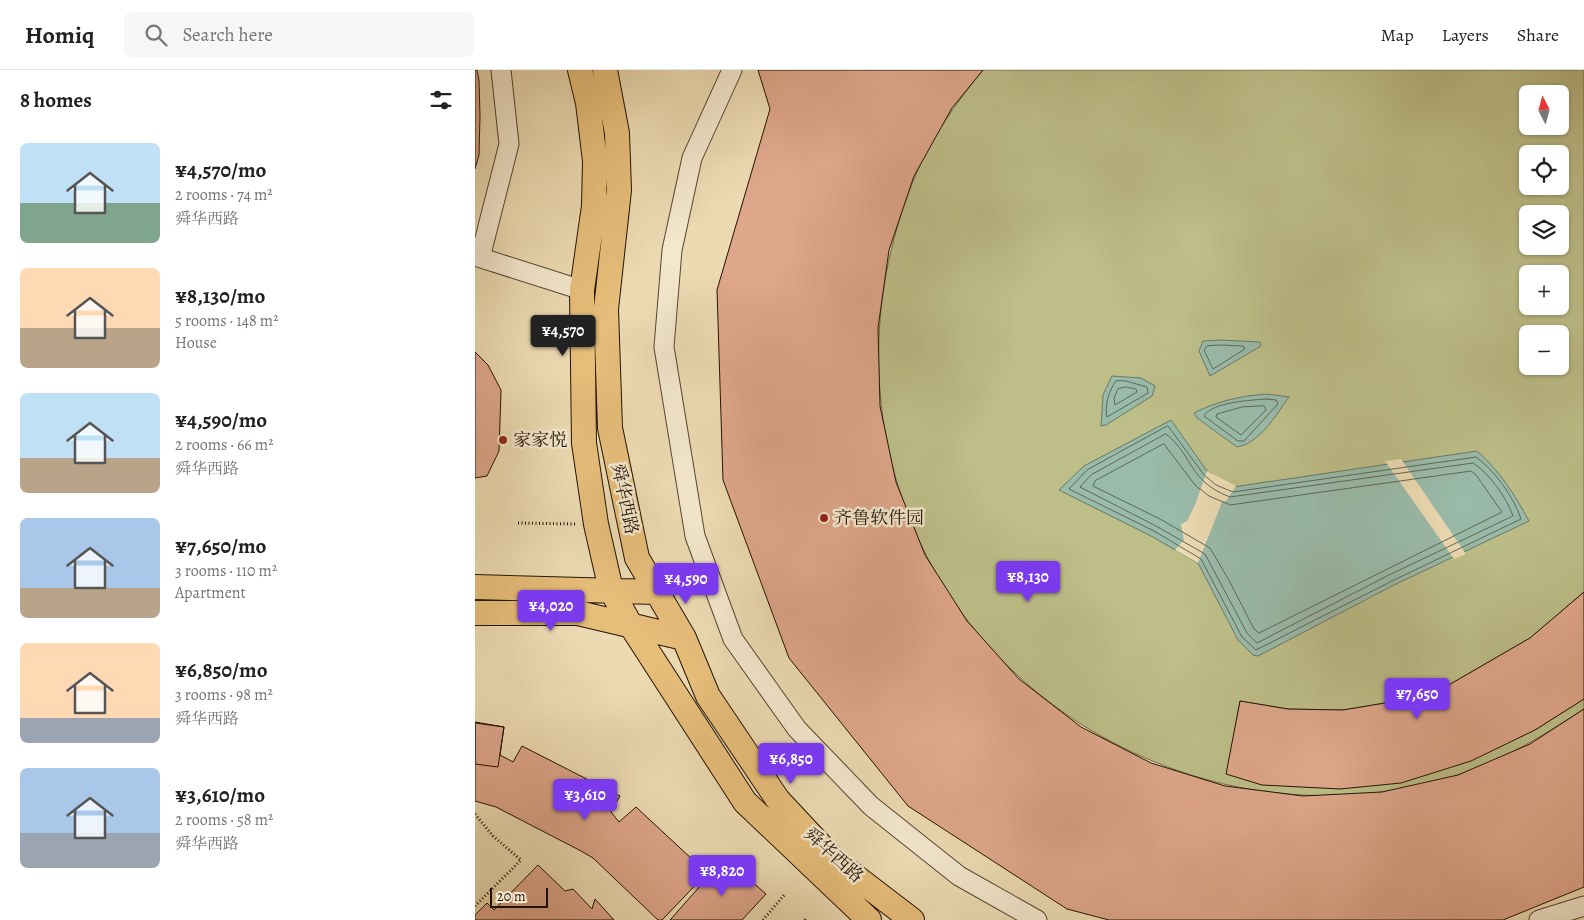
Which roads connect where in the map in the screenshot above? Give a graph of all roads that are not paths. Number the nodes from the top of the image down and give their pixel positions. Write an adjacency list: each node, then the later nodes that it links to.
1 (501, 70): 5 (street)
2 (580, 70): 6 (main road, 舜华西路)
3 (605, 70): 9 (main road, 舜华西路)
4 (732, 70): 16 (street)
5 (477, 256): 6 (street)
6 (582, 290): 8 (main road, 舜华西路)
7 (475, 587): 8 (main road)
8 (611, 590): 9 (main road); 11 (main road, 舜华西路)
9 (656, 592): 12 (main road, 舜华西路)
10 (475, 613): 11 (main road)
11 (630, 624): 12 (main road); 14 (main road, 舜华西路)
12 (684, 638): 15 (main road, 舜华西路)
13 (1584, 906): 17 (street)
14 (869, 920)
15 (912, 920)
16 (1037, 920)
17 (1539, 920)

